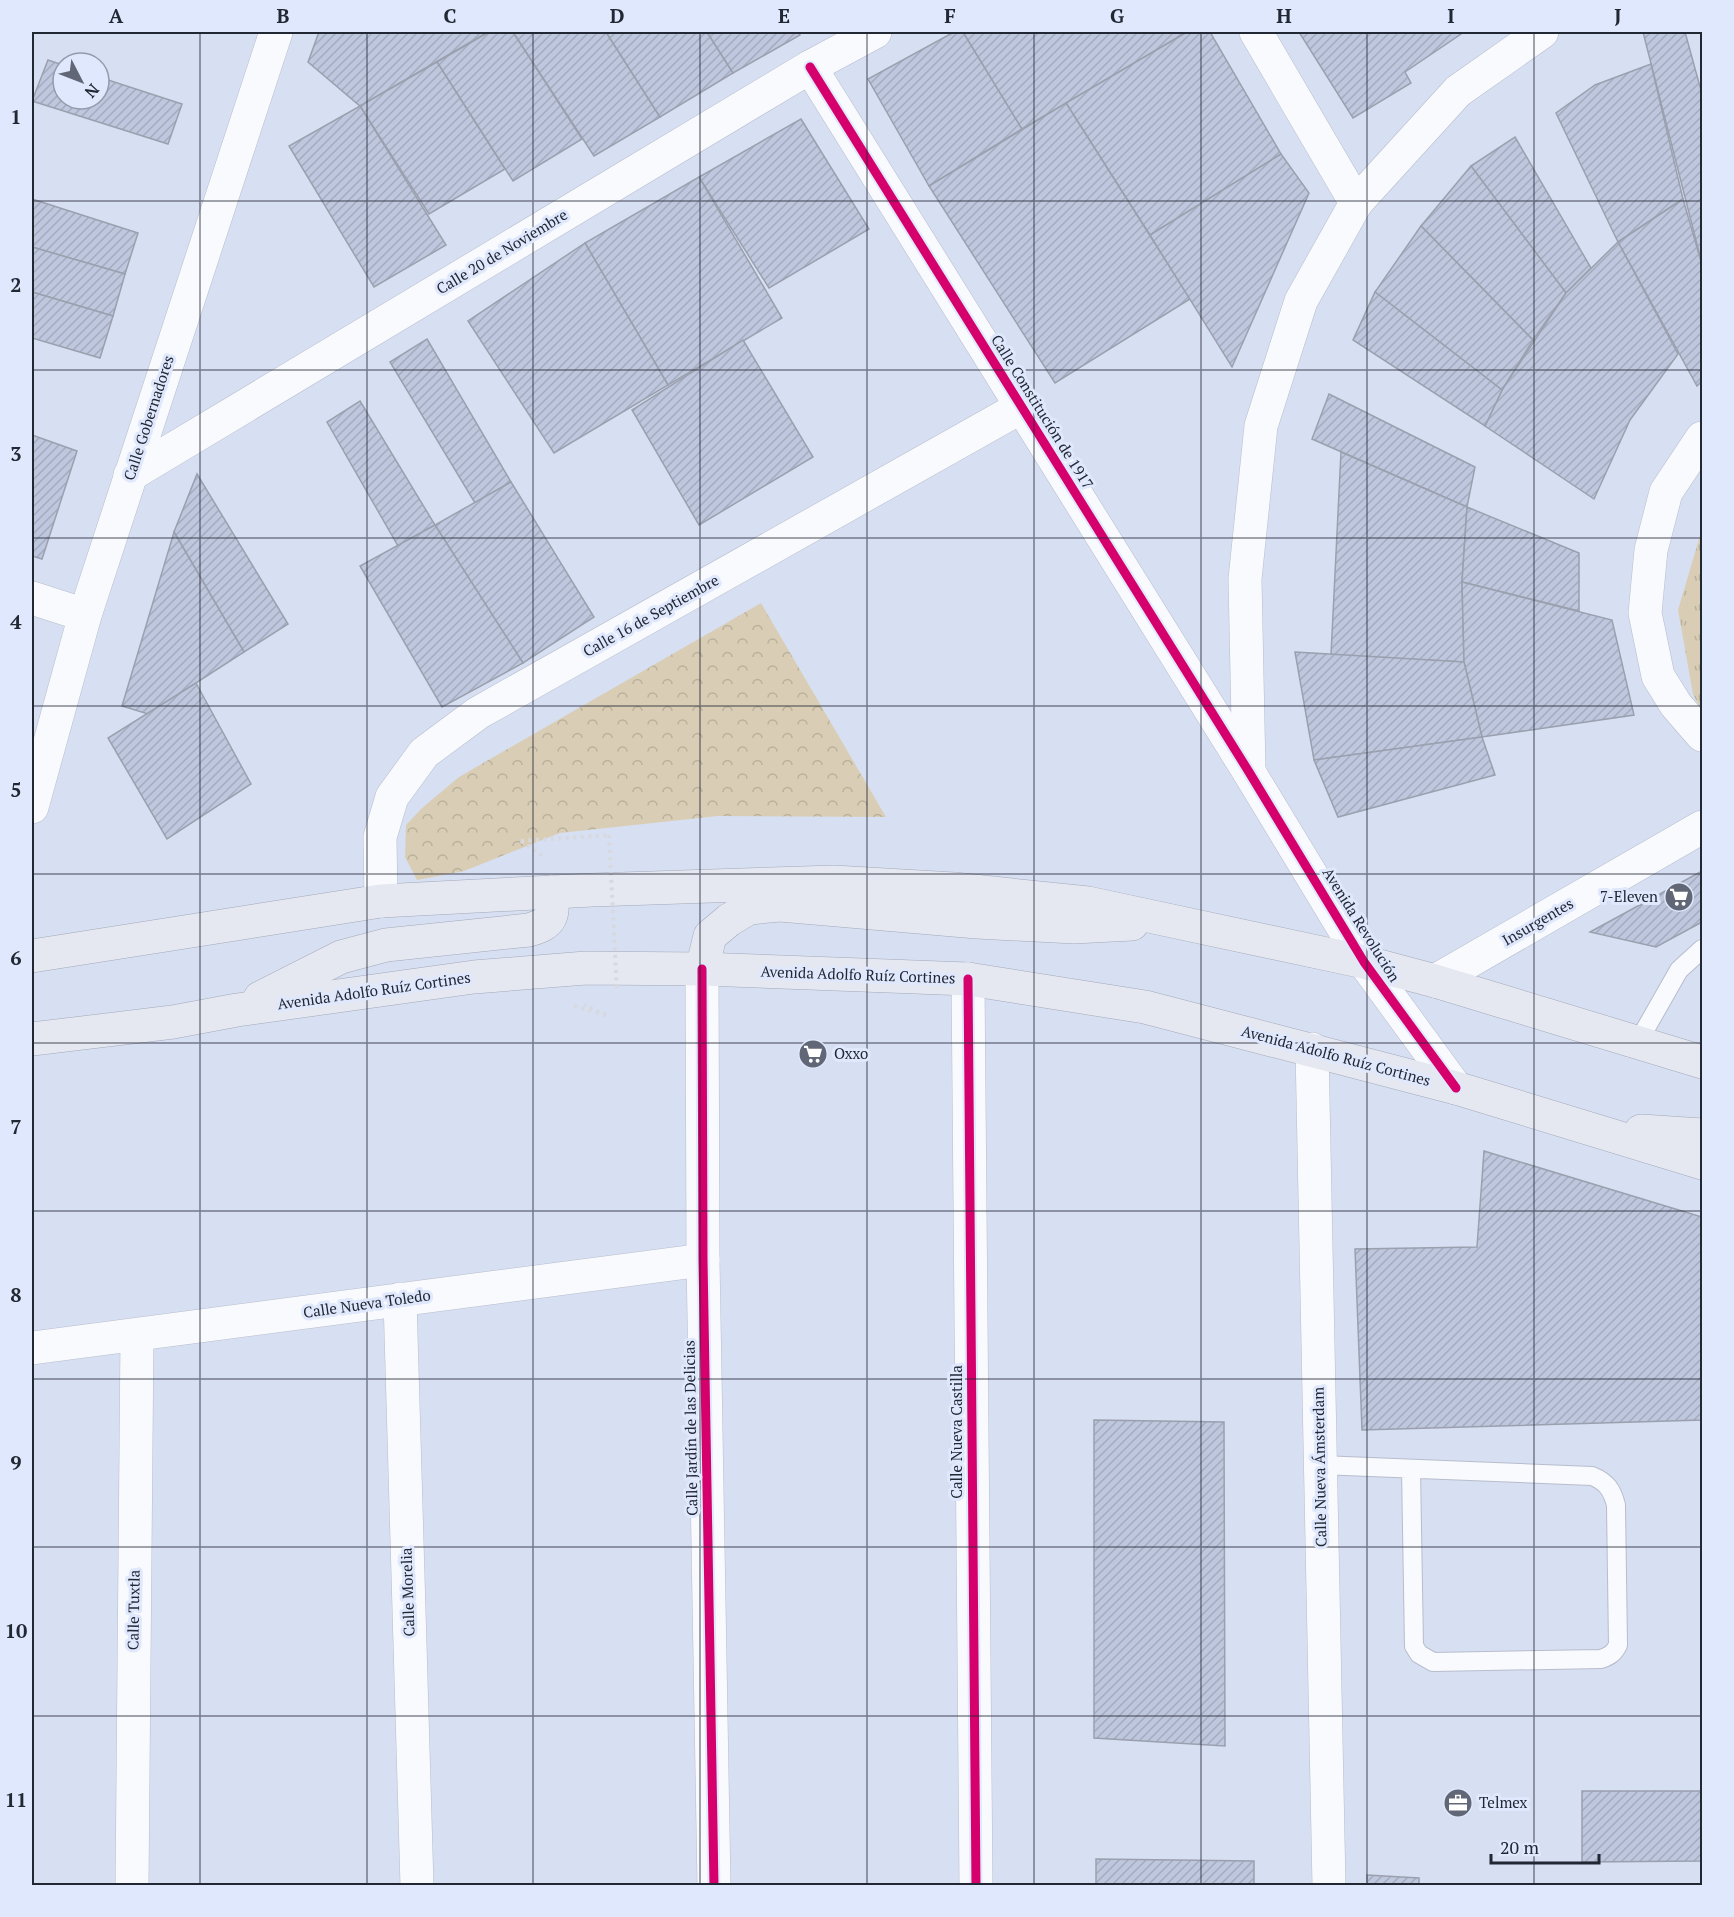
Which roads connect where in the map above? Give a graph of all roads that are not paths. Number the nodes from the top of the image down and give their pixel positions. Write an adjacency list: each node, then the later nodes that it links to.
1 (276, 32): 9 (street, Calle Gobernadores)
2 (875, 32): 5 (street, Calle 20 de Noviembre)
3 (1256, 32): 6 (street)
4 (1542, 32): 6 (street)
5 (810, 67): 7 (street, Calle Constitución de 1917); 9 (street, Calle 20 de Noviembre)
6 (1356, 203): 13 (street)
7 (1021, 407): 13 (street, Calle Constitución de 1917); 17 (street, Calle 16 de Septiembre)
8 (1702, 438): 12 (street)
9 (130, 475): 11 (street, Calle Gobernadores)
10 (32, 598): 11 (street)
11 (85, 615): 14 (street, Calle Gobernadores)
12 (1702, 735)
13 (1249, 772): 21 (street, Avenida Revolución)
14 (32, 807)
15 (1702, 827): 24 (street, Insurgentes)
16 (551, 892): 17 (main road); 18 (main road); 25 (main road)
17 (381, 901): 20 (main road)
18 (1179, 922): 21 (main road); 22 (main road)
19 (1702, 949): 27 (lane)
20 (32, 956)
21 (1364, 962): 24 (main road); 30 (street, Avenida Revolución)
22 (702, 969): 23 (main road, Avenida Adolfo Ruíz Cortines); 25 (main road, Avenida Adolfo Ruíz Cortines); 34 (street, Calle Jardín de las Delicias)
23 (968, 979): 28 (main road, Avenida Adolfo Ruíz Cortines); 43 (street, Calle Nueva Castilla)
24 (1435, 981): 27 (main road)
25 (237, 1010): 26 (main road, Avenida Adolfo Ruíz Cortines)
26 (32, 1039)
27 (1638, 1042): 29 (main road)
28 (1312, 1049): 30 (main road, Avenida Adolfo Ruíz Cortines); 38 (street, Calle Nueva Ámsterdam)
29 (1702, 1062)
30 (1456, 1088): 31 (main road, Avenida Adolfo Ruíz Cortines)
31 (1582, 1127): 32 (main road); 33 (main road, Avenida Adolfo Ruíz Cortines)
32 (1702, 1135)
33 (1702, 1163)
34 (704, 1260): 35 (street, Calle Nueva Toledo); 42 (street, Calle Jardín de las Delicias)
35 (400, 1299): 36 (street, Calle Nueva Toledo); 41 (street, Calle Morelia)
36 (137, 1335): 37 (street, Calle Nueva Toledo); 40 (street, Calle Tuxtla)
37 (32, 1348)
38 (1320, 1465): 39 (lane); 44 (street, Calle Nueva Ámsterdam)
39 (1411, 1469): 39 (lane)
40 (132, 1886)
41 (417, 1886)
42 (714, 1886)
43 (976, 1886)
44 (1329, 1886)

